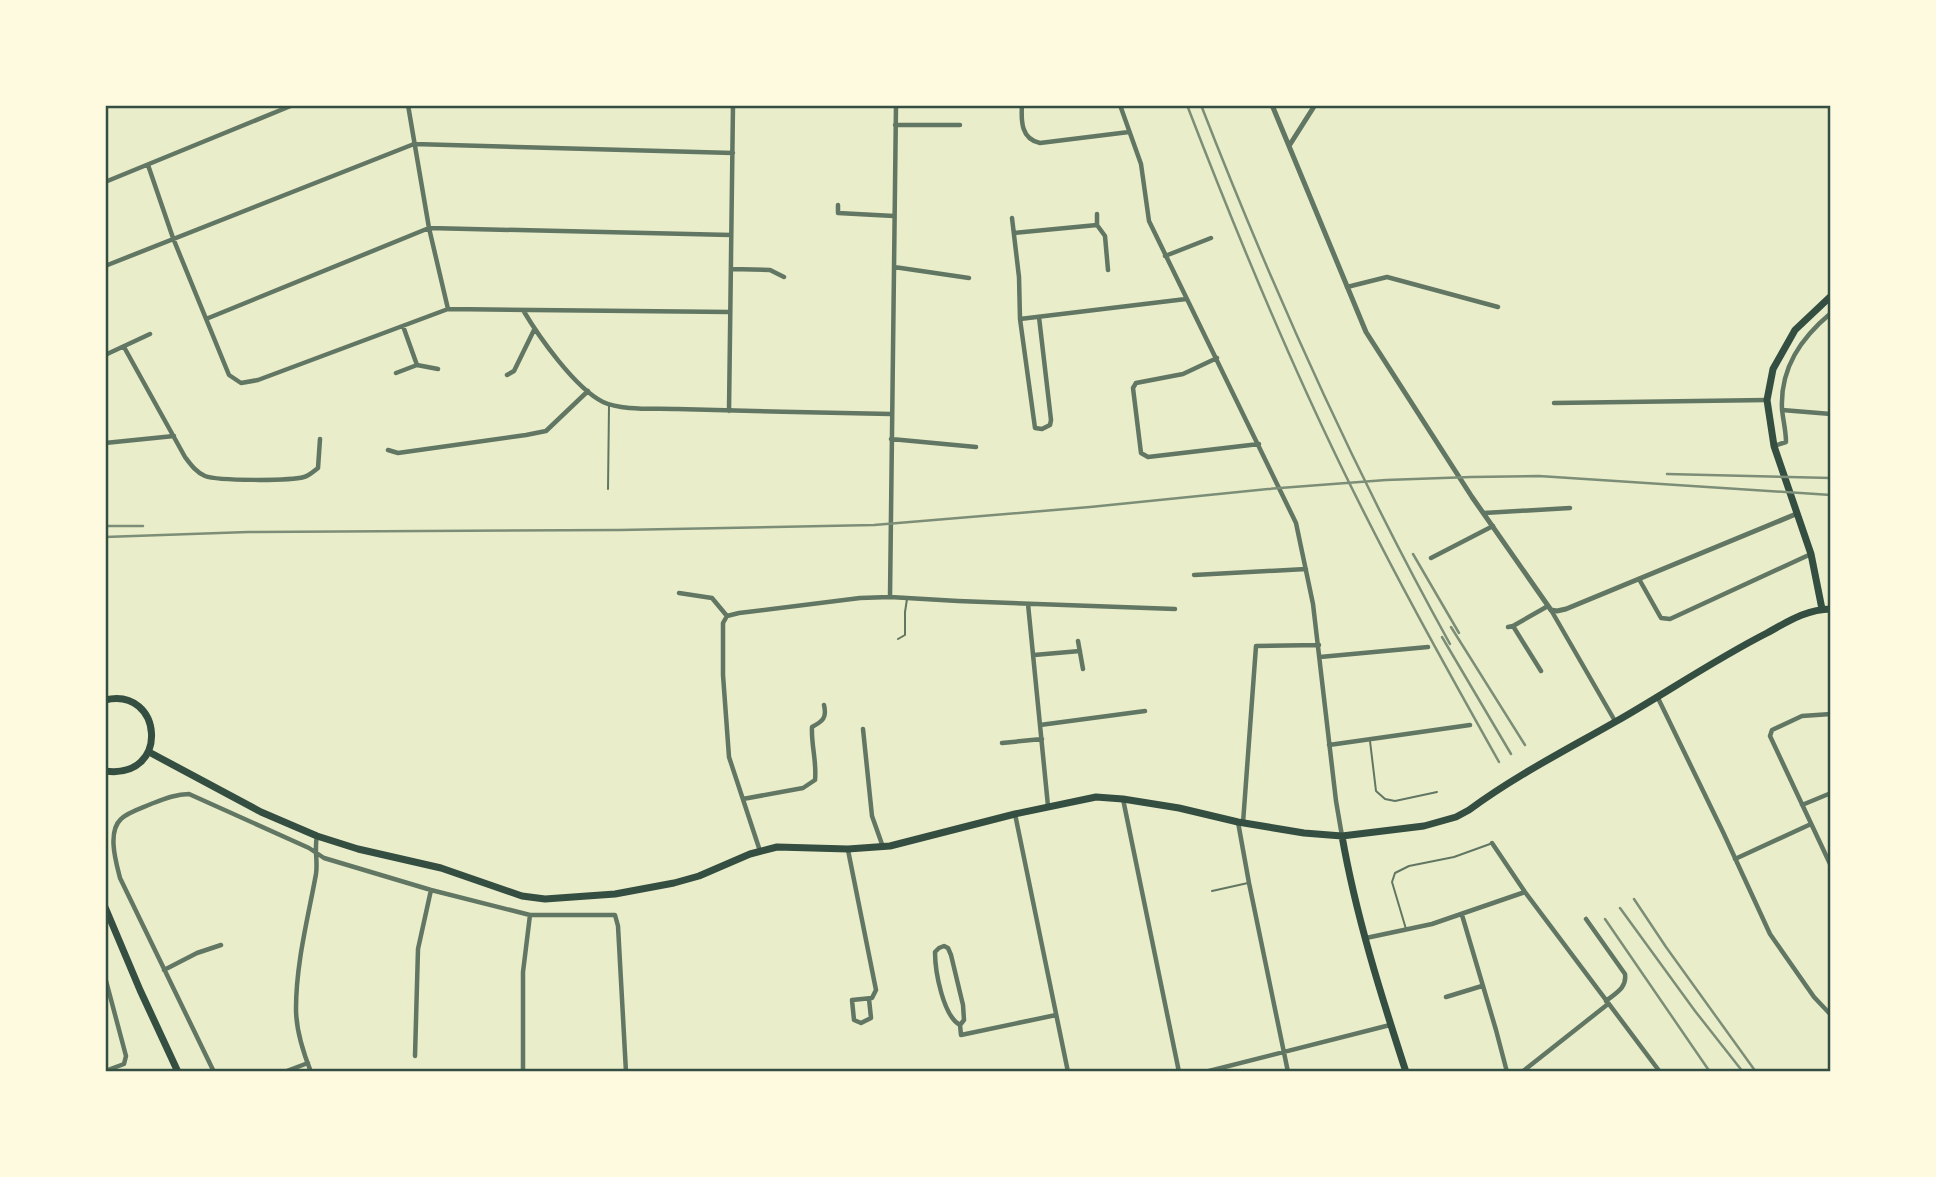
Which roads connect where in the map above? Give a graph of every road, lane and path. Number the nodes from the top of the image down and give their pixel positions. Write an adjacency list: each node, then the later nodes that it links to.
1 (293, 105): 15 (street)
2 (408, 105): 12 (street)
3 (733, 105): 14 (street)
4 (896, 105): 9 (street)
5 (1021, 105): 11 (street)
6 (1120, 105): 11 (street)
7 (1272, 105): 13 (street)
8 (1315, 105): 13 (street)
9 (895, 125): 10 (street); 19 (street)
10 (960, 125)
11 (1129, 132): 27 (street)
12 (414, 144): 14 (street); 22 (street); 25 (street)
13 (1289, 146): 34 (street)
14 (733, 153): 24 (street)
15 (148, 165): 16 (street); 25 (street)
16 (105, 182)
17 (838, 205): 19 (street)
18 (1097, 214): 21 (street)
19 (894, 216): 29 (street)
20 (1012, 218): 23 (street)
21 (1097, 225): 23 (street); 31 (street)
22 (429, 228): 24 (street); 38 (street); 43 (street)
23 (1014, 233): 44 (street)
24 (731, 235): 30 (street)
25 (173, 238): 28 (street); 43 (street)
26 (1211, 238): 27 (street)
27 (1165, 256): 36 (street)
28 (105, 266)
29 (894, 267): 33 (street); 61 (street)
30 (731, 269): 32 (street); 40 (street)
31 (1108, 270)
32 (784, 277)
33 (970, 278)
34 (1347, 287): 37 (street); 73 (street)
35 (1831, 296): 56 (main road)
36 (1186, 299): 42 (street); 50 (street)
37 (1498, 307)
38 (448, 309): 39 (street); 45 (street)
39 (523, 309): 40 (street); 46 (street)
40 (730, 312): 60 (street)
41 (1831, 313): 59 (street)
42 (1038, 317): 44 (street); 44 (street)
43 (206, 319): 45 (street)
44 (1020, 319)
45 (402, 326): 51 (street)
46 (534, 330): 54 (street); 55 (street)
47 (150, 334): 48 (street)
48 (124, 347): 49 (street); 63 (street)
49 (105, 355)
50 (1217, 358): 67 (street); 67 (street)
51 (417, 365): 52 (street); 53 (street)
52 (438, 369)
53 (396, 373)
54 (507, 375)
55 (587, 391): 58 (street); 70 (street)
56 (1767, 400): 57 (street); 68 (main road)
57 (1554, 403)
58 (610, 404): 60 (street); 71 (lane)
59 (1782, 410): 62 (street); 68 (street)
60 (729, 411): 61 (street)
61 (891, 414): 65 (street)
62 (1831, 414)
63 (174, 436): 64 (street); 66 (street)
64 (320, 439)
65 (891, 439): 69 (street); 82 (street)
66 (105, 443)
67 (1259, 444): 78 (street)
68 (1774, 446): 74 (main road)
69 (976, 447)
70 (388, 450)
71 (608, 489)
72 (1570, 508): 73 (street)
73 (1485, 513): 75 (street)
74 (1796, 514): 76 (main road); 80 (street)
75 (1493, 526): 77 (street); 85 (street)
76 (1811, 554): 80 (street); 87 (main road)
77 (1431, 558)
78 (1306, 569): 79 (street); 91 (street)
79 (1194, 575)
80 (1639, 579): 85 (street)
81 (679, 593): 88 (street)
82 (890, 597): 83 (street); 88 (street)
83 (907, 598): 84 (street); 89 (lane)
84 (1028, 604): 86 (street); 94 (street)
85 (1549, 608): 97 (street); 103 (street)
86 (1175, 609)
87 (1827, 609): 98 (main road)
88 (727, 616): 115 (street)
89 (898, 639)
90 (1078, 641): 93 (street)
91 (1319, 645): 95 (street); 120 (street)
92 (1428, 647): 95 (street)
93 (1080, 652): 94 (street); 96 (street)
94 (1034, 655): 105 (street)
95 (1320, 657): 110 (street)
96 (1083, 669)
97 (1541, 671)
98 (1657, 696): 103 (main road); 129 (street)
99 (107, 697): 111 (main road)
100 (824, 705): 115 (street)
101 (1144, 711): 105 (street)
102 (1831, 714): 117 (street)
103 (1615, 722): 123 (main road)
104 (1471, 724): 108 (street)
105 (1040, 725): 107 (street)
106 (863, 729): 125 (street)
107 (1042, 739): 109 (street); 118 (street)
108 (1370, 740): 110 (street); 113 (lane)
109 (1002, 743)
110 (1329, 746): 123 (street)
111 (149, 752): 112 (main road); 122 (main road)
112 (105, 772)
113 (1437, 792)
114 (1831, 793): 117 (street)
115 (743, 799): 127 (street)
116 (1123, 799): 118 (main road); 120 (main road); 163 (street)
117 (1802, 805): 121 (street)
118 (1048, 806): 119 (main road)
119 (1015, 814): 125 (main road); 148 (street)
120 (1240, 822): 123 (main road); 131 (street)
121 (1811, 824): 129 (street); 130 (street)
122 (317, 836): 127 (main road); 128 (street)
123 (1342, 836): 140 (main road)
124 (1492, 843): 134 (street); 139 (lane)
125 (883, 847): 126 (main road)
126 (848, 849): 127 (main road); 146 (street)
127 (760, 851)
128 (315, 853): 132 (street); 142 (street); 154 (street)
129 (1735, 859): 149 (street)
130 (1831, 866)
131 (1249, 883): 133 (lane); 152 (street)
132 (431, 890): 136 (street); 153 (street)
133 (1212, 891)
134 (1525, 892): 137 (street); 147 (street)
135 (105, 907): 156 (main road)
136 (530, 915): 160 (street); 161 (street)
137 (1462, 915): 139 (street); 144 (street)
138 (1586, 919): 147 (street)
139 (1406, 930): 140 (street)
140 (1366, 938): 151 (main road)
141 (221, 945): 142 (street)
142 (164, 970): 157 (street)
143 (105, 977): 155 (street)
144 (1482, 986): 145 (street); 167 (street)
145 (1446, 997)
146 (869, 999): 146 (street)
147 (1607, 1003): 168 (street); 169 (street)
148 (1056, 1015): 150 (street); 162 (street)
149 (1831, 1015)
150 (960, 1025): 150 (street)
151 (1391, 1025): 152 (street); 166 (main road)
152 (1283, 1052): 164 (street); 165 (street)
153 (415, 1056)
154 (308, 1063): 158 (street); 159 (street)
155 (105, 1071)
156 (178, 1072)
157 (214, 1072)
158 (284, 1072)
159 (311, 1072)
160 (523, 1072)
161 (626, 1072)
162 (1068, 1072)
163 (1179, 1072)
164 (1205, 1072)
165 (1288, 1072)
166 (1406, 1072)
167 (1507, 1072)
168 (1522, 1072)
169 (1660, 1072)

